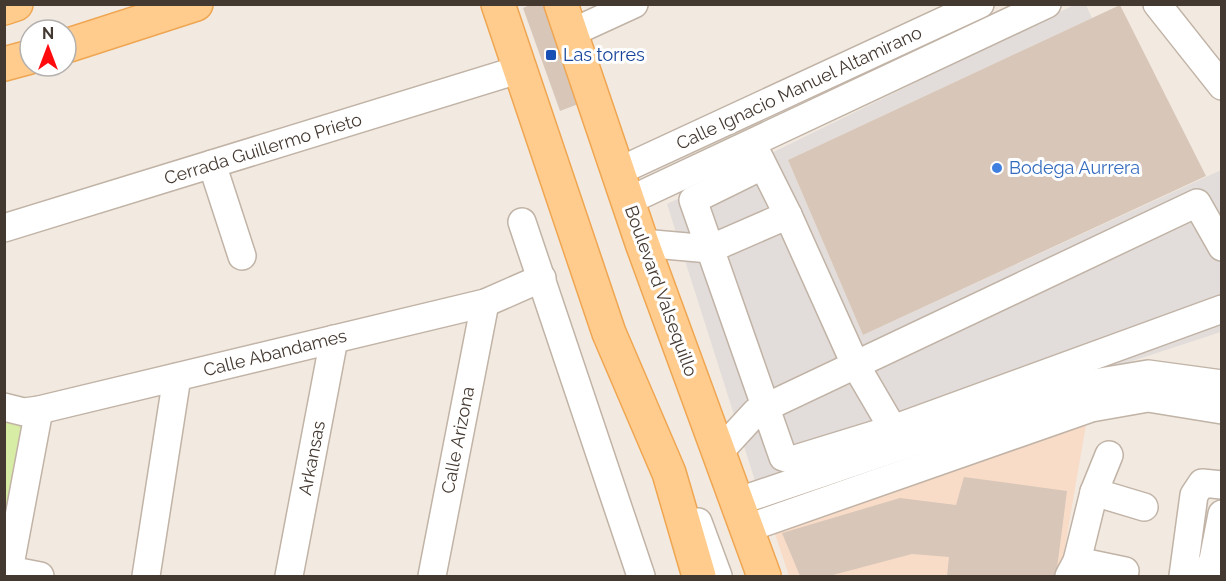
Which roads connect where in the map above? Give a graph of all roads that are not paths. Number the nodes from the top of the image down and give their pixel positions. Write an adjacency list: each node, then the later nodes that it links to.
1 (16, 4): 10 (main road)
2 (196, 4): 12 (main road)
3 (498, 4): 13 (main road)
4 (512, 4): 59 (street)
5 (550, 4): 60 (street)
6 (634, 4): 11 (street)
7 (980, 4): 15 (street, Calle Ignacio Manuel Altamirano)
8 (1047, 4): 16 (street)
9 (1157, 4): 14 (street)
10 (4, 8)
11 (567, 18): 19 (main road, Boulevard Valsequillo)
12 (78, 42)
13 (521, 69): 17 (street, Cerrada Guillermo Prieto); 58 (main road)
14 (1221, 86)
15 (745, 113): 16 (street); 19 (street, Calle Ignacio Manuel Altamirano)
16 (753, 142): 18 (street); 19 (street)
17 (212, 164): 22 (street, Cerrada Guillermo Prieto); 26 (street)
18 (762, 166): 20 (street); 25 (street)
19 (623, 186): 23 (main road, Boulevard Valsequillo)
20 (788, 215): 25 (street); 31 (street)
21 (522, 222): 27 (street)
22 (4, 228)
23 (642, 243): 25 (street); 41 (main road, Boulevard Valsequillo)
24 (1221, 246): 31 (street)
25 (710, 249): 36 (street)
26 (242, 256)
27 (542, 279): 28 (street, Calle Abandames); 57 (street)
28 (484, 303): 30 (street, Calle Abandames); 56 (street, Calle Arizona)
29 (1221, 309): 39 (street)
30 (334, 339): 32 (street, Calle Abandames); 55 (street, Arkansas)
31 (855, 364): 36 (street); 39 (street)
32 (177, 376): 37 (street, Calle Abandames); 54 (street)
33 (1221, 384): 34 (street)
34 (1148, 386): 38 (street); 40 (street)
35 (4, 407): 37 (street, Calle Abandames)
36 (765, 408): 39 (street); 41 (street)
37 (39, 410): 51 (street)
38 (1221, 410)
39 (893, 429)
40 (942, 446): 43 (street); 46 (street)
41 (720, 451): 48 (main road, Boulevard Valsequillo)
42 (1109, 455): 45 (street)
43 (837, 468): 46 (street); 48 (street)
44 (1221, 485): 62 (street)
45 (1094, 492): 47 (street); 50 (street)
46 (845, 494): 48 (street)
47 (1144, 507)
48 (743, 514): 61 (main road, Boulevard Valsequillo)
49 (1221, 514): 63 (street)
50 (1073, 569): 52 (street)
51 (7, 570): 53 (street)
52 (1125, 571)
53 (40, 576)
54 (146, 576)
55 (289, 576)
56 (432, 576)
57 (641, 576)
58 (699, 576)
59 (718, 576)
60 (754, 576)
61 (765, 576)
62 (1183, 576)
63 (1206, 576)

